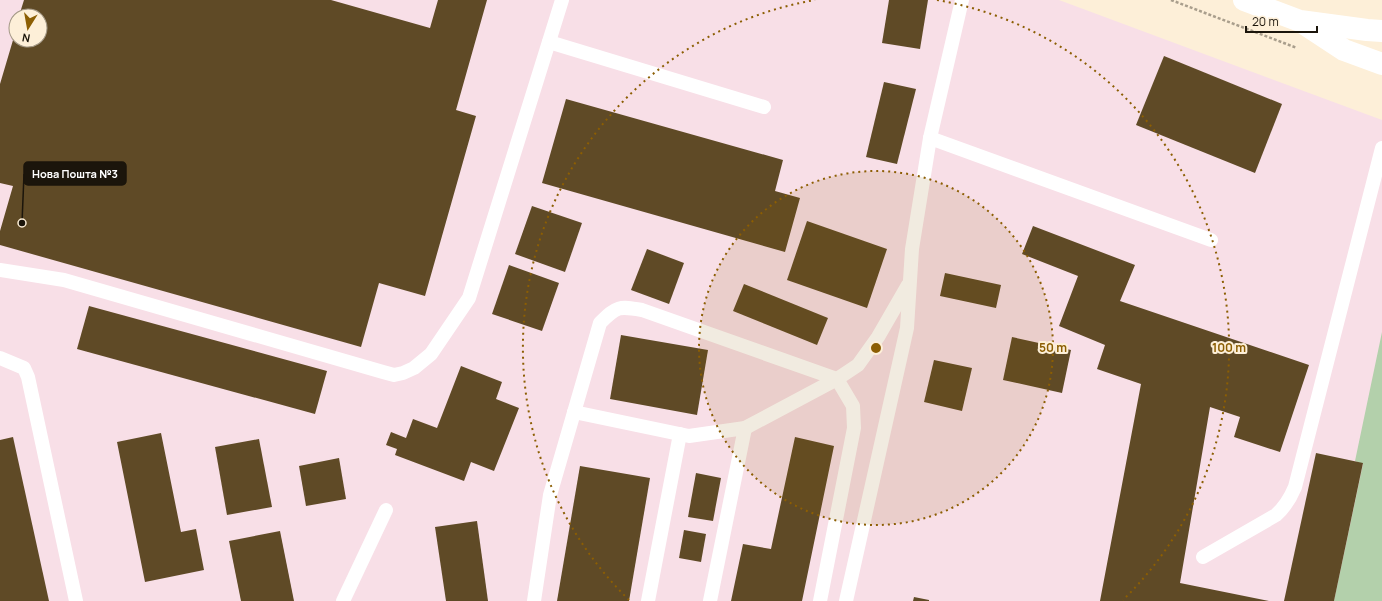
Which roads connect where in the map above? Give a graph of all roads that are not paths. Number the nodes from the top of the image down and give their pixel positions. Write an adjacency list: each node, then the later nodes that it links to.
1 (562, 0): 6 (lane)
2 (962, 0): 9 (lane)
3 (1244, 0): 4 (street)
4 (1300, 21): 5 (street); 7 (street)
5 (1382, 30)
6 (549, 42): 8 (lane); 12 (lane)
7 (1382, 64)
8 (764, 107)
9 (930, 138): 11 (lane); 13 (lane)
10 (1382, 148): 20 (lane)
11 (1211, 240)
12 (0, 270)
13 (909, 283): 15 (lane); 27 (lane)
14 (0, 358): 21 (lane)
15 (837, 379): 16 (lane); 17 (lane); 26 (lane)
16 (574, 412): 18 (lane); 23 (lane)
17 (745, 428): 18 (lane); 25 (lane)
18 (680, 434): 24 (lane)
19 (386, 510): 22 (lane)
20 (1202, 557)
21 (76, 601)
22 (343, 601)
23 (534, 601)
24 (648, 601)
25 (710, 601)
26 (820, 601)
27 (846, 601)

